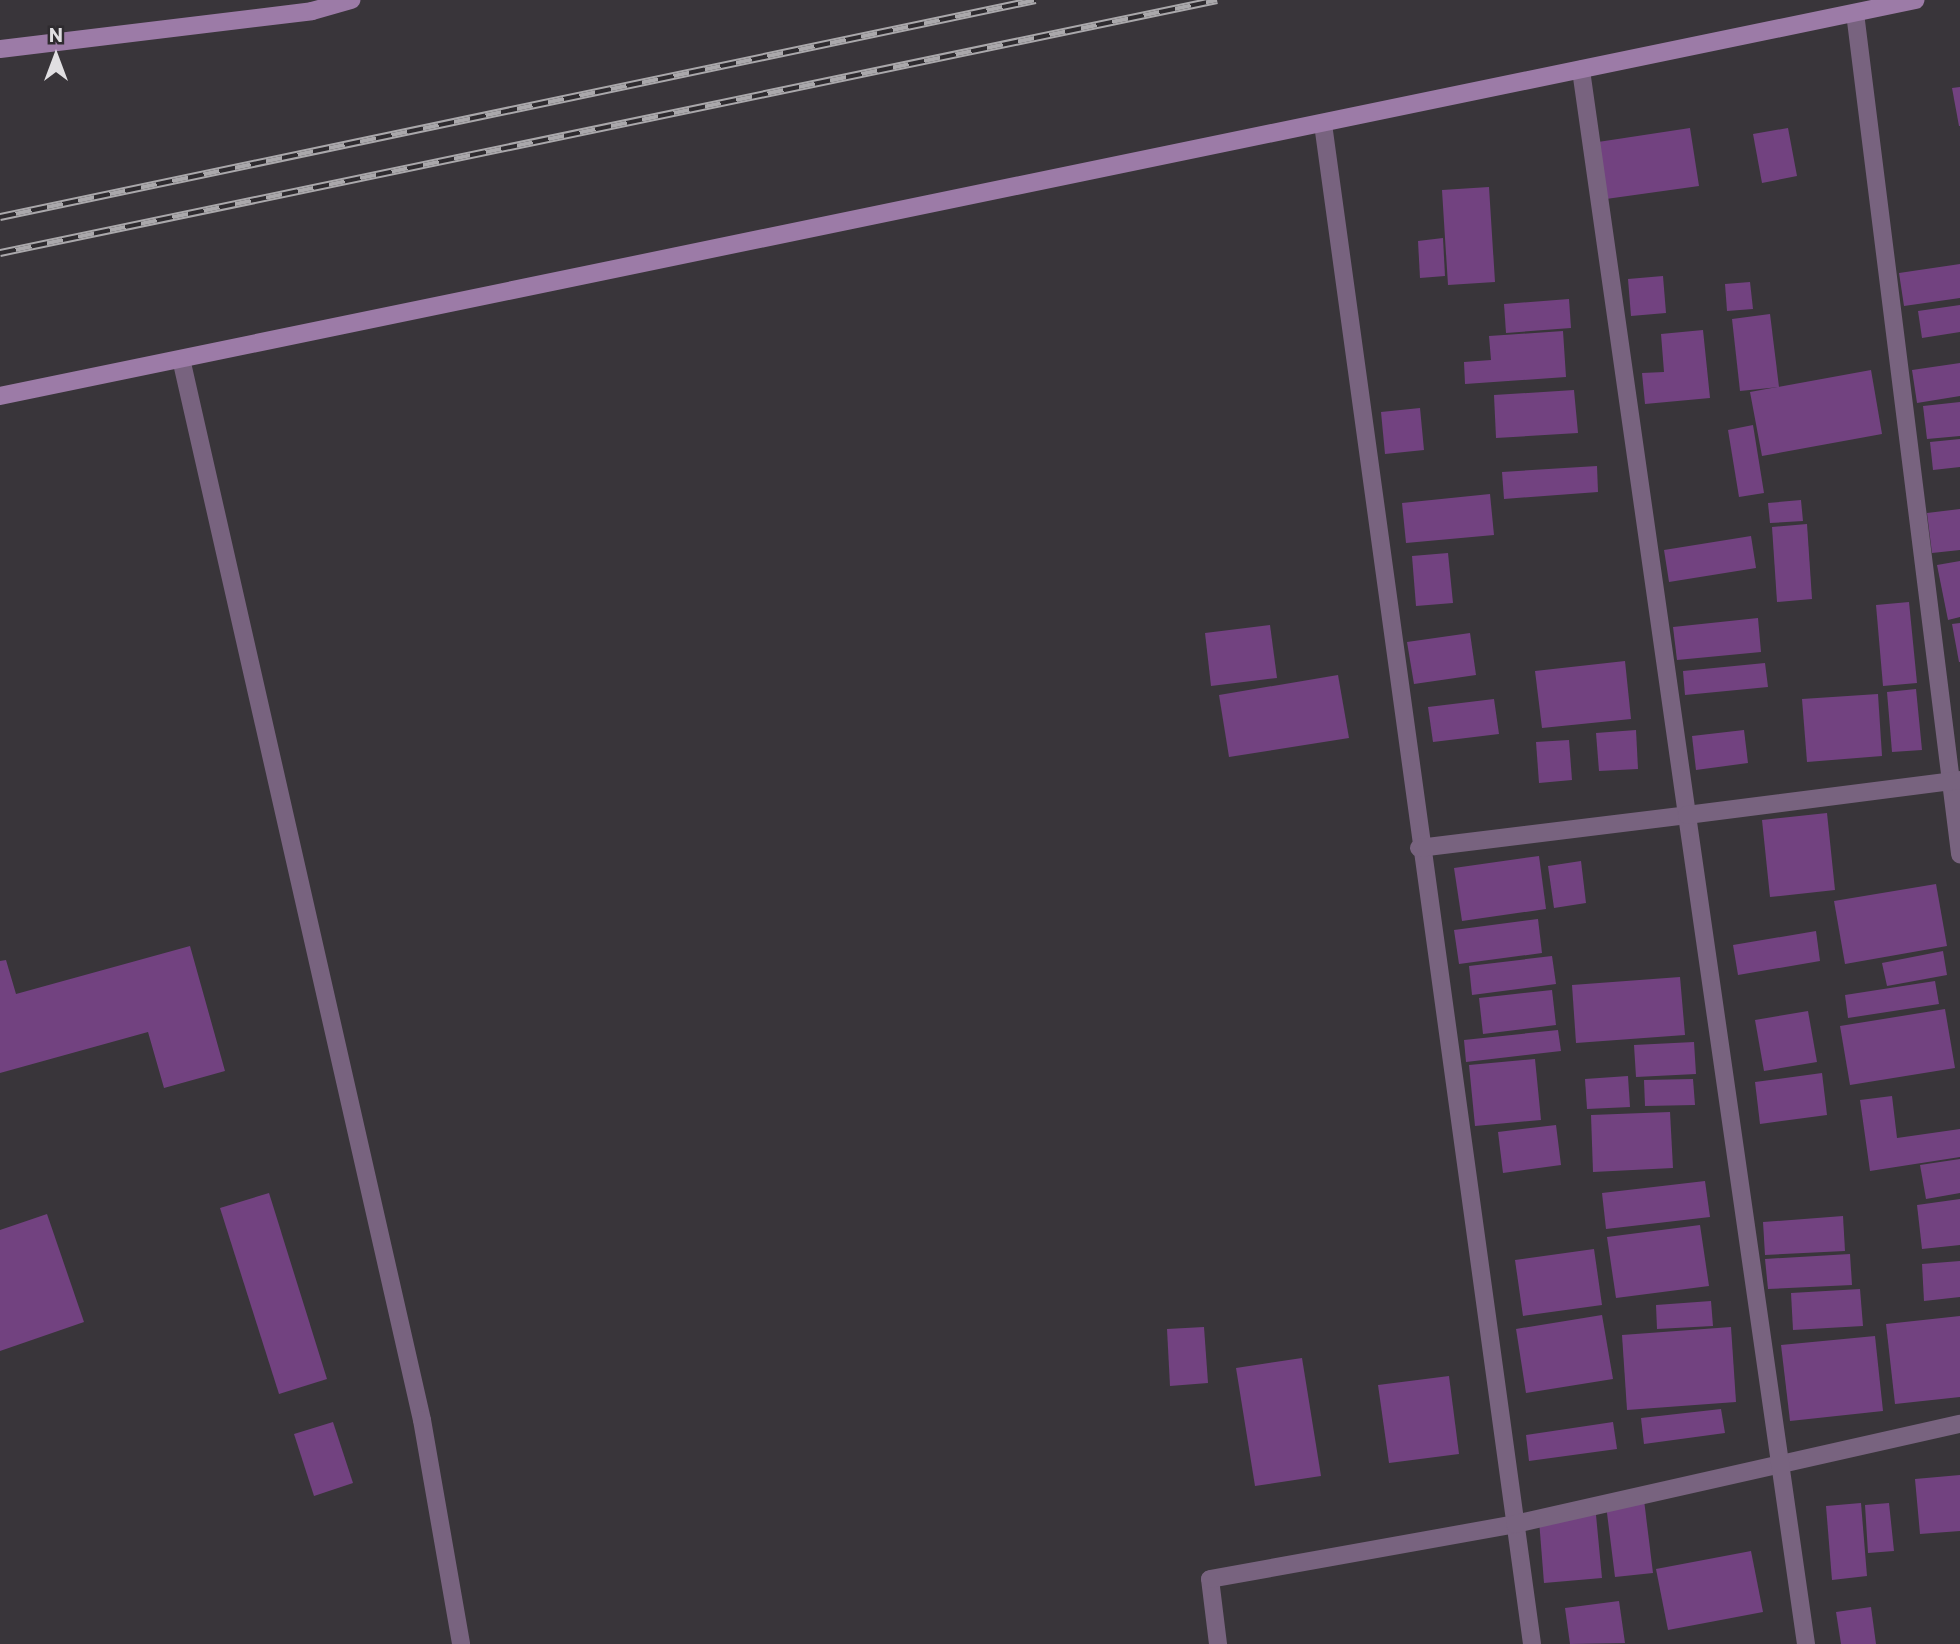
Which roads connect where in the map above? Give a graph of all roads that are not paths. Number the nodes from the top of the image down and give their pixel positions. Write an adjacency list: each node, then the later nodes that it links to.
1 (351, 0): 4 (street)
2 (1916, 0): 3 (street)
3 (1854, 13): 5 (street); 9 (street)
4 (0, 49)
5 (1581, 70): 6 (street); 10 (street)
6 (1323, 124): 7 (street); 11 (street)
7 (182, 363): 8 (street); 16 (street)
8 (0, 396)
9 (1954, 781): 10 (street); 12 (street)
10 (1687, 815): 11 (street); 14 (street)
11 (1419, 848): 15 (street)
12 (1960, 853)
13 (1960, 1424): 14 (street)
14 (1778, 1464): 15 (street); 19 (street)
15 (1515, 1524): 17 (street); 18 (street)
16 (461, 1644)
17 (1218, 1644)
18 (1532, 1644)
19 (1806, 1644)

